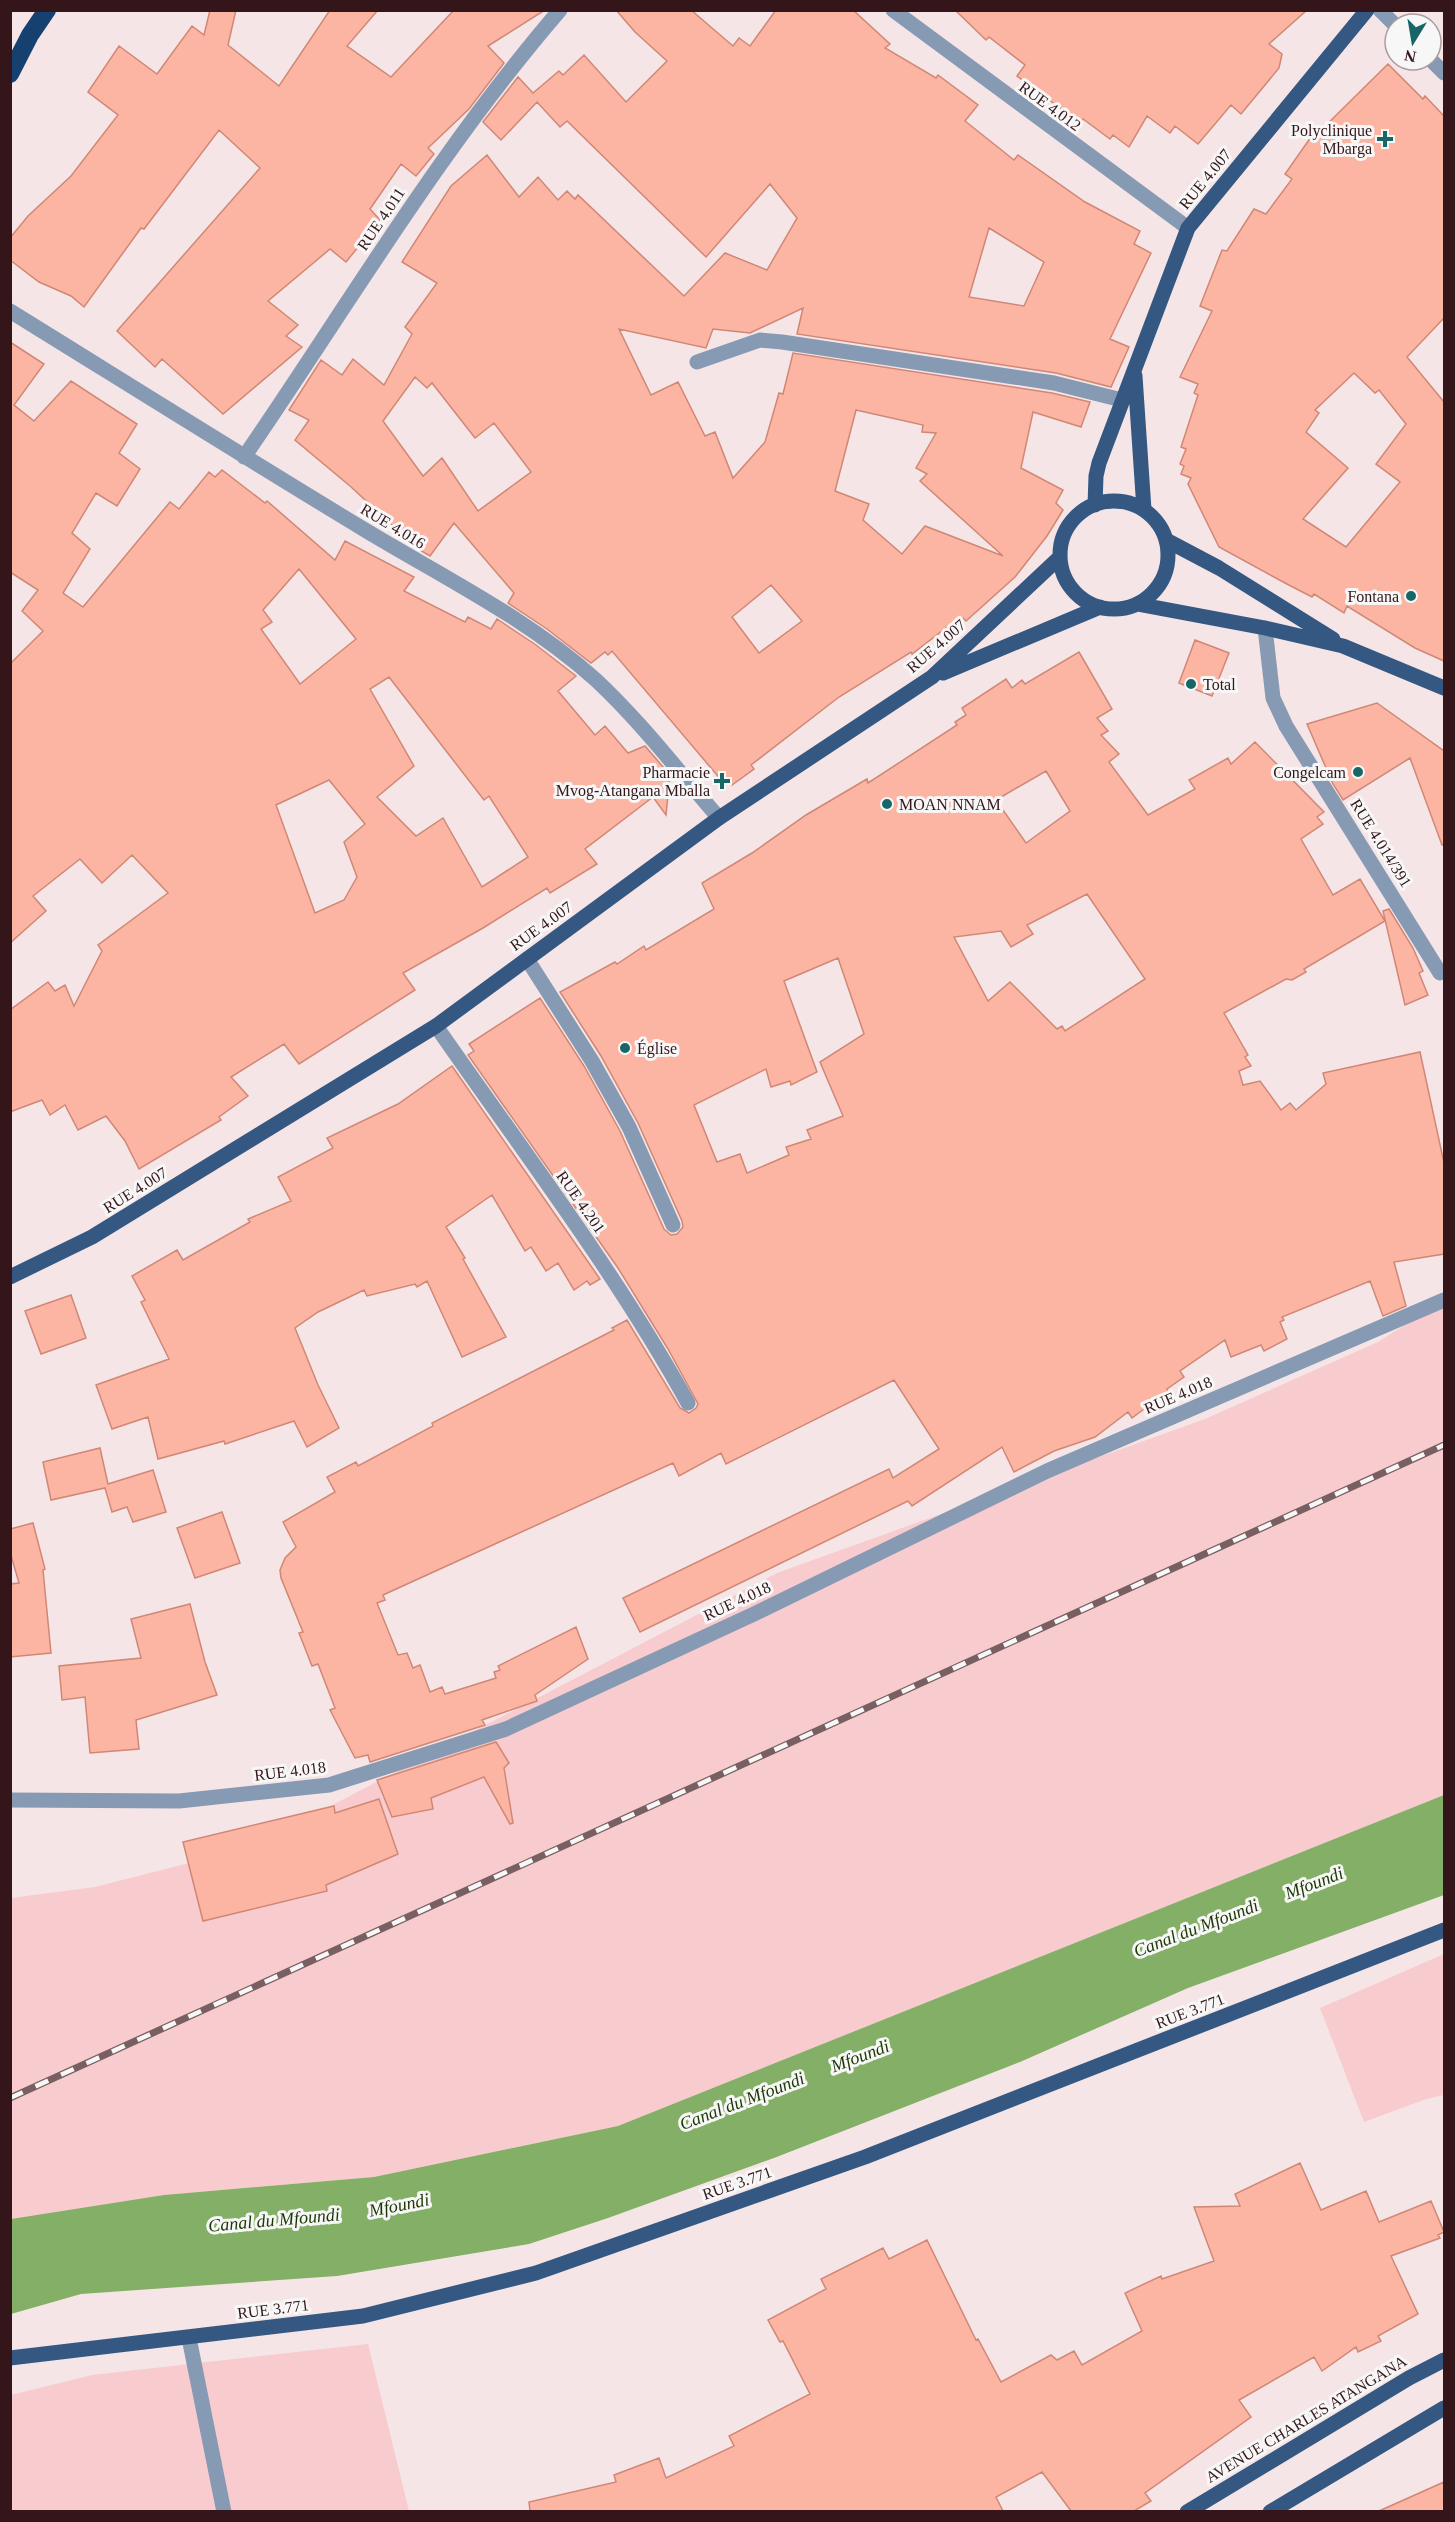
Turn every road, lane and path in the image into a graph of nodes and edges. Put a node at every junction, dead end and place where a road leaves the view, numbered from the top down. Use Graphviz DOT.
graph roads {
  1 [pos="47,10"];
  2 [pos="560,10"];
  3 [pos="893,10"];
  4 [pos="1367,10"];
  5 [pos="10,74"];
  6 [pos="1188,228"];
  7 [pos="10,311"];
  8 [pos="697,362"];
  9 [pos="1135,374"];
  10 [pos="1122,400"];
  11 [pos="244,457"];
  12 [pos="1095,504"];
  13 [pos="1144,510"];
  14 [pos="1166,540"];
  15 [pos="1060,557"];
  16 [pos="1137,604"];
  17 [pos="1100,607"];
  18 [pos="1265,628"];
  19 [pos="1343,646"];
  20 [pos="932,677"];
  21 [pos="1444,688"];
  22 [pos="719,818"];
  23 [pos="527,959"];
  24 [pos="1440,973"];
  25 [pos="436,1026"];
  26 [pos="673,1225"];
  27 [pos="10,1277"];
  28 [pos="1444,1300"];
  29 [pos="688,1403"];
  30 [pos="10,1800"];
  31 [pos="1444,1930"];
  32 [pos="189,2338"];
  33 [pos="10,2358"];
  34 [pos="1444,2360"];
  35 [pos="1444,2408"];
  36 [pos="224,2511"];
  37 [pos="1187,2511"];
  38 [pos="1270,2511"];
  1 -- 5 [label="highway"];
  2 -- 11 [label="street, RUE 4.011"];
  3 -- 6 [label="street, RUE 4.012"];
  4 -- 6 [label="main road, RUE 4.007"];
  6 -- 9 [label="main road, RUE 4.007"];
  7 -- 11 [label="street, RUE 4.016"];
  8 -- 10 [label="street"];
  9 -- 10 [label="main road, RUE 4.007"];
  9 -- 13 [label="main road"];
  10 -- 12 [label="main road, RUE 4.007"];
  11 -- 22 [label="street, RUE 4.016"];
  12 -- 13 [label="main road"];
  12 -- 15 [label="main road"];
  13 -- 14 [label="main road"];
  14 -- 16 [label="main road"];
  14 -- 19 [label="main road"];
  15 -- 17 [label="main road"];
  15 -- 20 [label="main road, RUE 4.007"];
  16 -- 17 [label="main road"];
  16 -- 18 [label="main road"];
  17 -- 20 [label="main road"];
  18 -- 19 [label="main road"];
  18 -- 24 [label="street, RUE 4.014/391"];
  19 -- 21 [label="main road"];
  20 -- 22 [label="main road, RUE 4.007"];
  22 -- 23 [label="main road, RUE 4.007"];
  23 -- 25 [label="main road, RUE 4.007"];
  23 -- 26 [label="street"];
  25 -- 27 [label="main road, RUE 4.007"];
  25 -- 29 [label="street, RUE 4.201"];
  28 -- 30 [label="street, RUE 4.018"];
  31 -- 32 [label="main road, RUE 3.771"];
  32 -- 33 [label="main road, RUE 3.771"];
  32 -- 36 [label="street"];
  34 -- 37 [label="main road, AVENUE CHARLES ATANGANA"];
  35 -- 38 [label="main road"];
}
